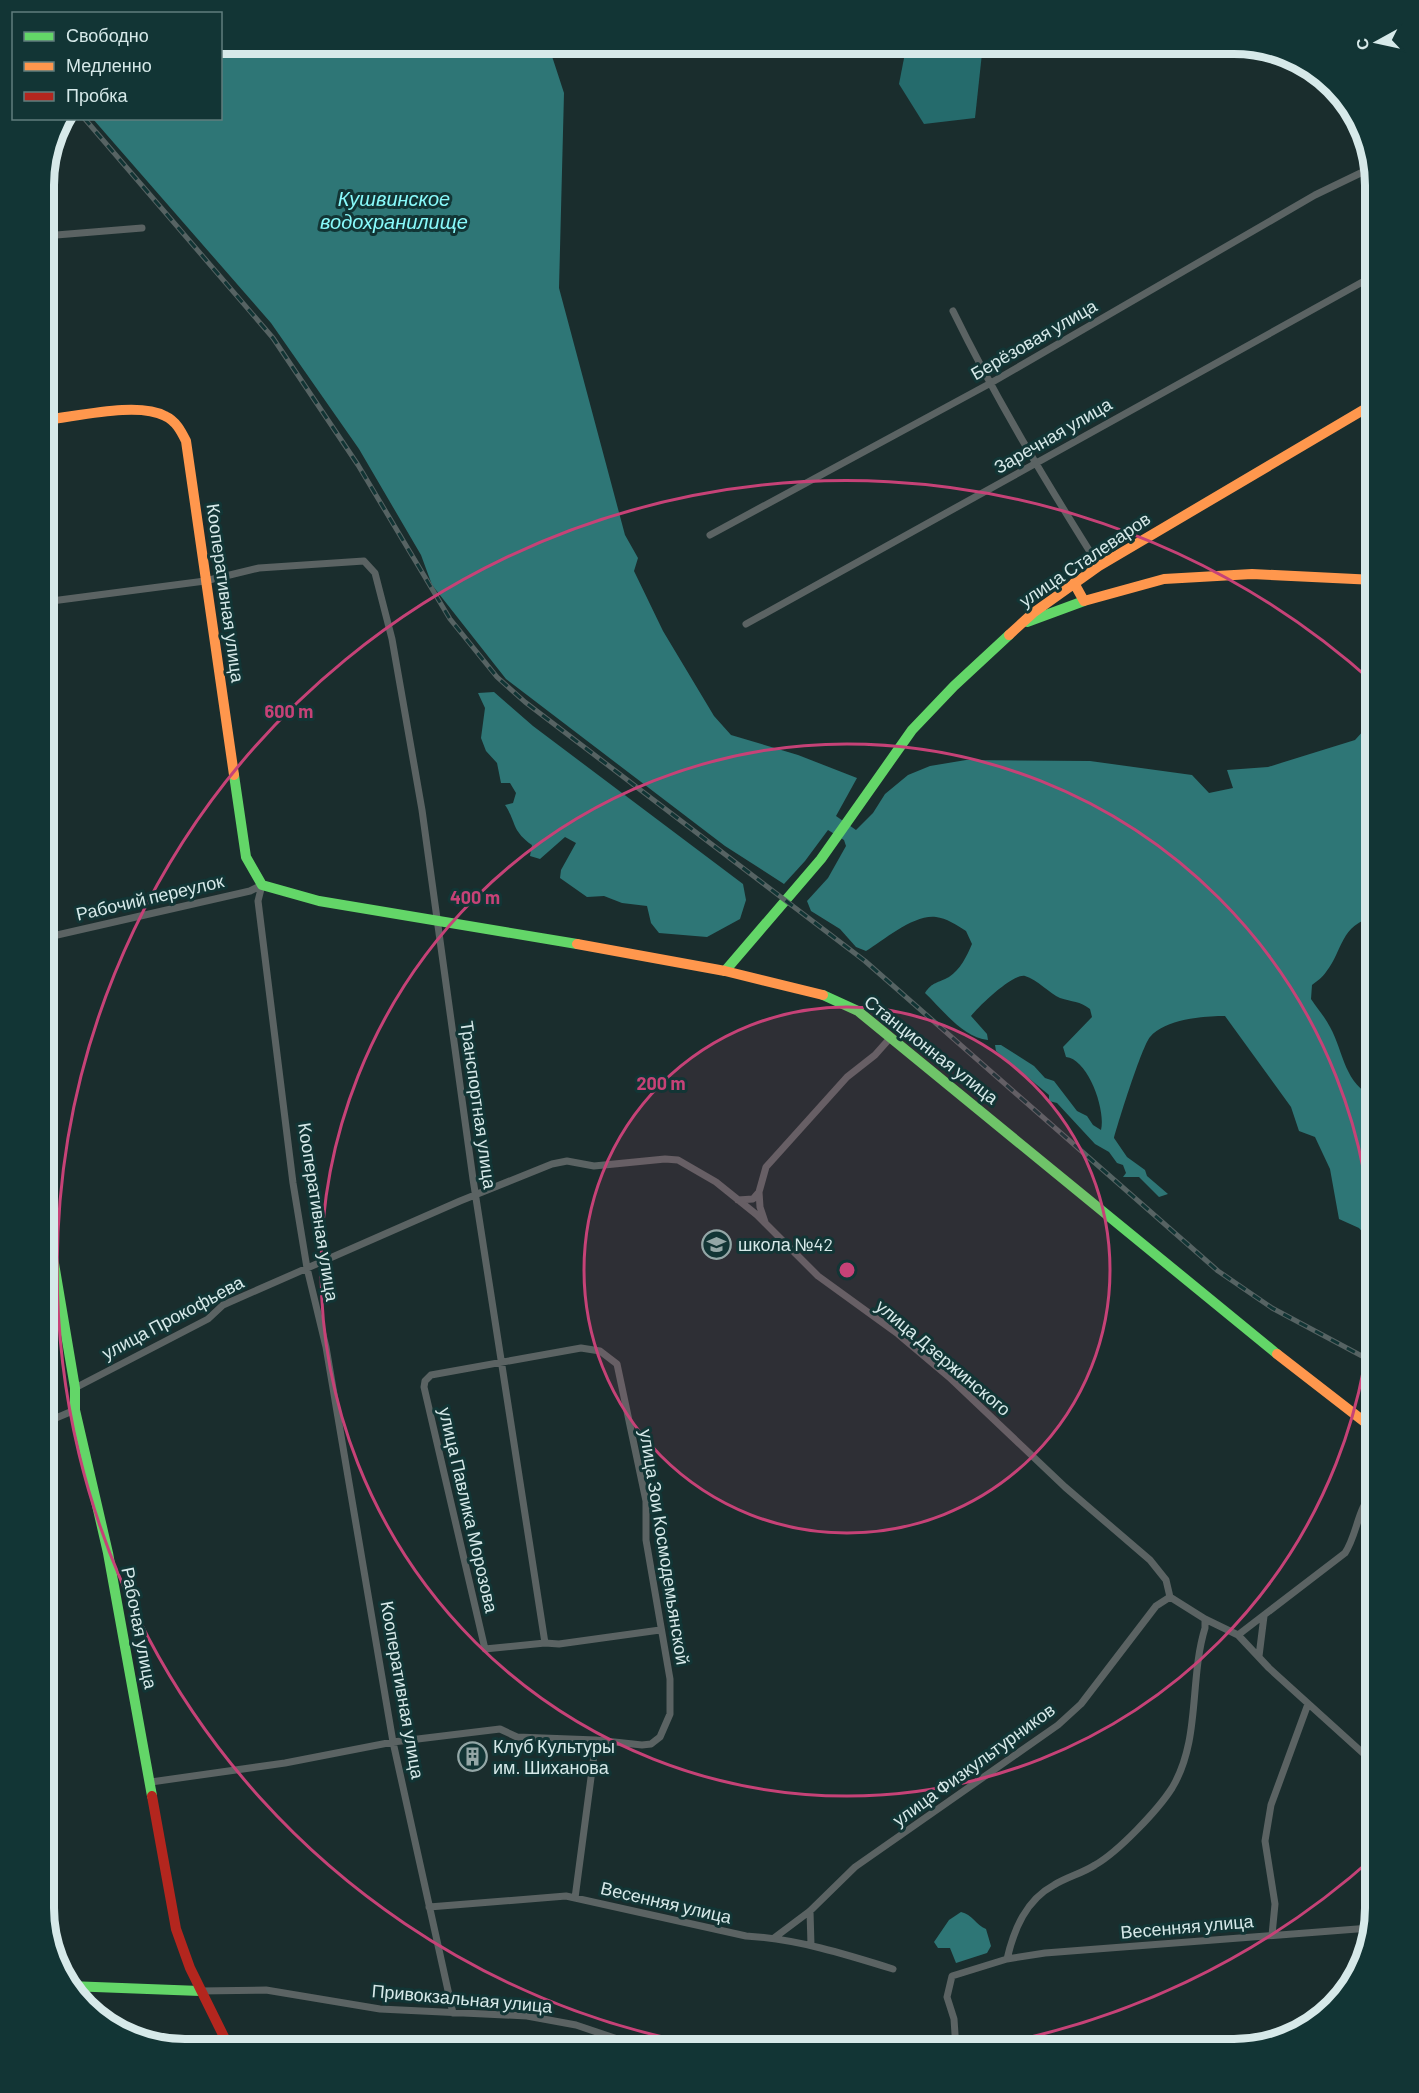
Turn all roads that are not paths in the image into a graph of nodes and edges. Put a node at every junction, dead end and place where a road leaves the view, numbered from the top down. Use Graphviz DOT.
graph roads {
  1 [pos="1364,171"];
  2 [pos="142,228"];
  3 [pos="54,235"];
  4 [pos="1365,281"];
  5 [pos="953,311"];
  6 [pos="989,384"];
  7 [pos="1365,409"];
  8 [pos="54,419"];
  9 [pos="1034,464"];
  10 [pos="710,535"];
  11 [pos="1099,566"];
  12 [pos="1365,579"];
  13 [pos="206,581"];
  14 [pos="1074,583"];
  15 [pos="54,601"];
  16 [pos="1084,601"];
  17 [pos="746,624"];
  18 [pos="1021,624"];
  19 [pos="262,885"];
  20 [pos="437,921"];
  21 [pos="54,936"];
  22 [pos="725,971"];
  23 [pos="891,1037"];
  24 [pos="552,1164"];
  25 [pos="759,1192"];
  26 [pos="476,1194"];
  27 [pos="738,1200"];
  28 [pos="766,1224"];
  29 [pos="54,1263"];
  30 [pos="307,1268"];
  31 [pos="501,1363"];
  32 [pos="427,1378"];
  33 [pos="75,1388"];
  34 [pos="75,1410"];
  35 [pos="54,1419"];
  36 [pos="1365,1422"];
  37 [pos="1365,1502"];
  38 [pos="1170,1597"];
  39 [pos="1264,1616"];
  40 [pos="1205,1619"];
  41 [pos="1217,1624"];
  42 [pos="1205,1628"];
  43 [pos="660,1629"];
  44 [pos="1238,1635"];
  45 [pos="545,1643"];
  46 [pos="1258,1656"];
  47 [pos="1308,1704"];
  48 [pos="596,1740"];
  49 [pos="393,1742"];
  50 [pos="1365,1754"];
  51 [pos="151,1782"];
  52 [pos="575,1898"];
  53 [pos="429,1907"];
  54 [pos="810,1911"];
  55 [pos="1363,1928"];
  56 [pos="1272,1935"];
  57 [pos="774,1938"];
  58 [pos="811,1945"];
  59 [pos="1007,1959"];
  60 [pos="893,1969"];
  61 [pos="80,1986"];
  62 [pos="200,1991"];
  63 [pos="453,2013"];
  64 [pos="225,2039"];
  65 [pos="617,2039"];
  66 [pos="955,2039"];
  1 -- 6 [label="street, Берёзовая улица"];
  2 -- 3 [label="street"];
  4 -- 9 [label="street, Заречная улица"];
  5 -- 6 [label="street"];
  6 -- 9 [label="street"];
  6 -- 10 [label="street, Берёзовая улица"];
  7 -- 11 [label="street, улица Сталеваров"];
  8 -- 13 [label="street, Кооперативная улица"];
  9 -- 11 [label="street"];
  9 -- 17 [label="street, Заречная улица"];
  11 -- 14 [label="street, улица Сталеваров"];
  12 -- 16 [label="street"];
  13 -- 15 [label="street"];
  13 -- 19 [label="street, Кооперативная улица"];
  13 -- 20 [label="street, Транспортная улица"];
  14 -- 16 [label="street"];
  14 -- 18 [label="street, улица Сталеваров"];
  16 -- 18 [label="street"];
  18 -- 22 [label="street, улица Сталеваров"];
  19 -- 20 [label="street, Станционная улица"];
  19 -- 21 [label="street, Рабочий переулок"];
  19 -- 30 [label="street, Кооперативная улица"];
  20 -- 22 [label="street, Станционная улица"];
  20 -- 26 [label="street, Транспортная улица"];
  22 -- 23 [label="street, Станционная улица"];
  23 -- 25 [label="street"];
  23 -- 36 [label="street, Станционная улица"];
  24 -- 26 [label="street, улица Прокофьева"];
  24 -- 27 [label="street, улица Дзержинского"];
  25 -- 27 [label="street"];
  25 -- 28 [label="street"];
  26 -- 30 [label="street, улица Прокофьева"];
  26 -- 31 [label="street, Транспортная улица"];
  27 -- 28 [label="street, улица Дзержинского"];
  28 -- 38 [label="street, улица Дзержинского"];
  29 -- 33 [label="street, Рабочая улица"];
  30 -- 33 [label="street, улица Прокофьева"];
  30 -- 49 [label="street, Кооперативная улица"];
  31 -- 32 [label="street, улица Зои Космодемьянской"];
  31 -- 43 [label="street, улица Зои Космодемьянской"];
  31 -- 45 [label="street, Транспортная улица"];
  32 -- 45 [label="street, улица Павлика Морозова"];
  33 -- 34 [label="street, Рабочая улица"];
  34 -- 35 [label="street"];
  34 -- 51 [label="street, Рабочая улица"];
  37 -- 39 [label="street"];
  38 -- 40 [label="street"];
  38 -- 54 [label="street, улица Физкультурников"];
  39 -- 44 [label="street"];
  39 -- 46 [label="street"];
  40 -- 41 [label="street"];
  40 -- 42 [label="street"];
  41 -- 42 [label="street"];
  41 -- 44 [label="street"];
  42 -- 59 [label="street"];
  43 -- 45 [label="street"];
  43 -- 48 [label="street, улица Зои Космодемьянской"];
  44 -- 46 [label="street"];
  46 -- 47 [label="street"];
  47 -- 50 [label="street"];
  47 -- 56 [label="street"];
  48 -- 49 [label="street"];
  48 -- 52 [label="street"];
  49 -- 51 [label="street"];
  49 -- 53 [label="street, Кооперативная улица"];
  51 -- 62 [label="street, Рабочая улица"];
  52 -- 53 [label="street, Весенняя улица"];
  52 -- 57 [label="street, Весенняя улица"];
  53 -- 63 [label="street, Кооперативная улица"];
  54 -- 57 [label="street, улица Физкультурников"];
  54 -- 58 [label="street"];
  55 -- 56 [label="street, Весенняя улица"];
  56 -- 59 [label="street, Весенняя улица"];
  57 -- 58 [label="street, Весенняя улица"];
  58 -- 60 [label="street, Весенняя улица"];
  59 -- 66 [label="street"];
  61 -- 62 [label="street"];
  62 -- 63 [label="street, Привокзальная улица"];
  62 -- 64 [label="street, Рабочая улица"];
  63 -- 65 [label="street, Привокзальная улица"];
}
